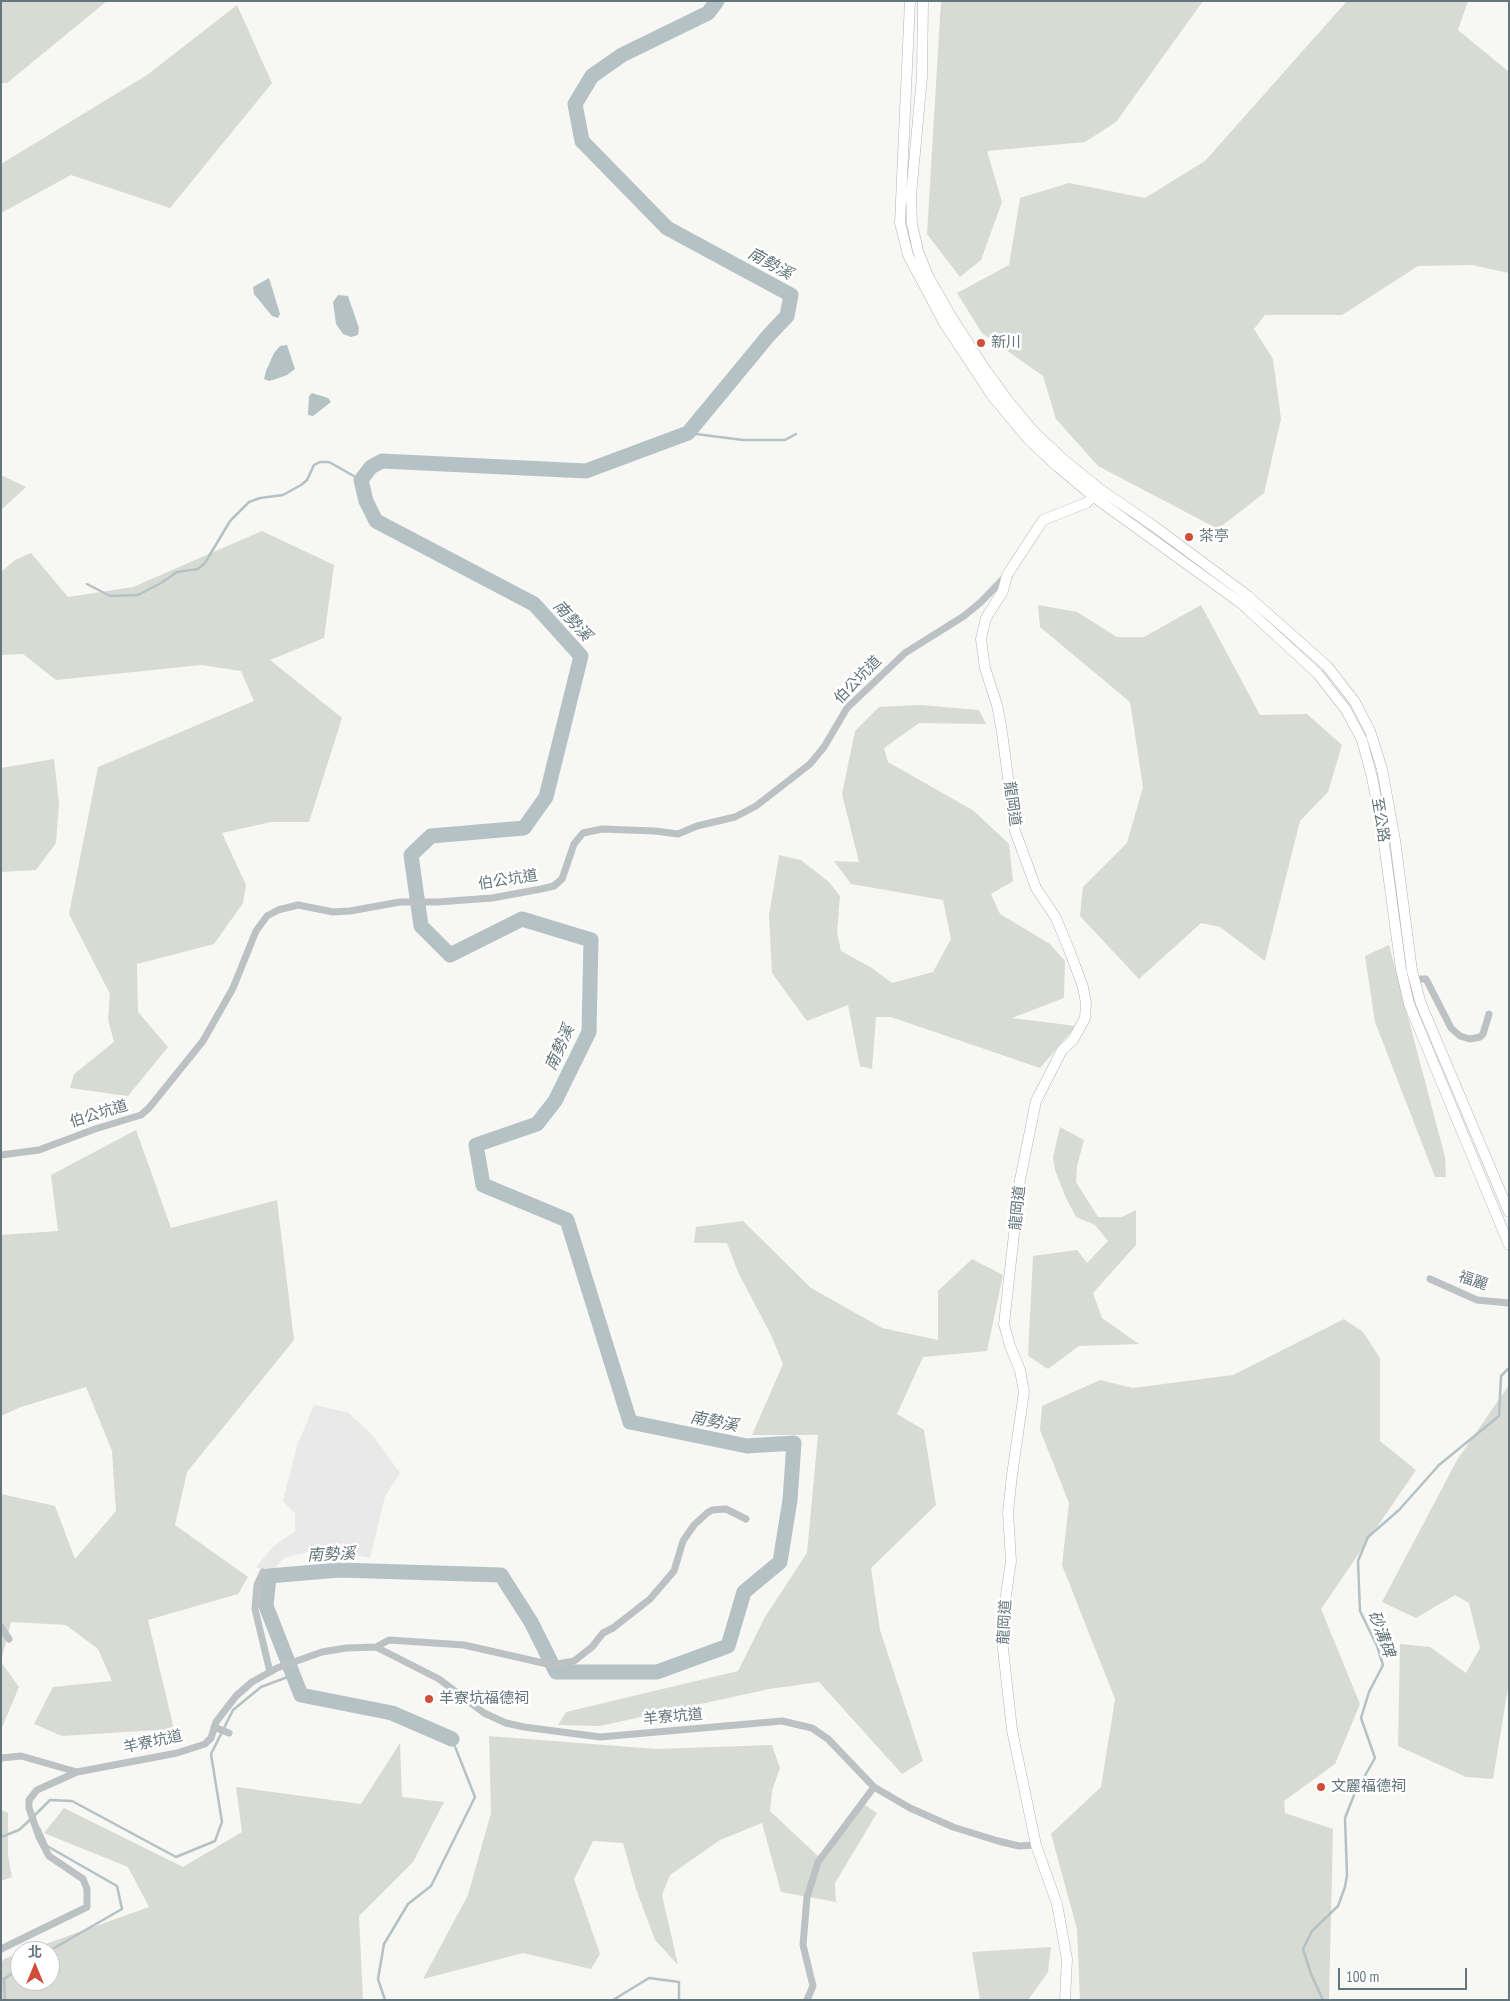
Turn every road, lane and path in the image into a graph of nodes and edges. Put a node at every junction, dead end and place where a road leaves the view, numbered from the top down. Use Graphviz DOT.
graph roads {
  1 [pos="910,1"];
  2 [pos="923,1"];
  3 [pos="1098,493"];
  4 [pos="1007,575"];
  5 [pos="1245,600"];
  6 [pos="1327,666"];
  7 [pos="1318,674"];
  8 [pos="1399,874"];
  9 [pos="1388,876"];
  10 [pos="1415,979"];
  11 [pos="1489,1014"];
  12 [pos="1457,1089"];
  13 [pos="1446,1094"];
  14 [pos="1,1155"];
  15 [pos="1509,1212"];
  16 [pos="1509,1245"];
  17 [pos="1430,1279"];
  18 [pos="1509,1303"];
  19 [pos="746,1519"];
  20 [pos="263,1572"];
  21 [pos="1,1627"];
  22 [pos="9,1639"];
  23 [pos="376,1647"];
  24 [pos="274,1670"];
  25 [pos="214,1727"];
  26 [pos="229,1733"];
  27 [pos="1,1758"];
  28 [pos="77,1772"];
  29 [pos="874,1787"];
  30 [pos="1036,1845"];
  31 [pos="1,1948"];
  32 [pos="807,2000"];
  33 [pos="1065,2000"];
  1 -- 3 [label="street"];
  2 -- 3 [label="street"];
  3 -- 4 [label="street, 龍岡道"];
  3 -- 5 [label="street, 至公路"];
  4 -- 14 [label="street, 伯公坑道"];
  4 -- 30 [label="street, 龍岡道"];
  5 -- 6 [label="street, 至公路"];
  5 -- 7 [label="street, 至公路"];
  6 -- 7 [label="street"];
  6 -- 8 [label="street, 至公路"];
  7 -- 9 [label="street, 至公路"];
  8 -- 9 [label="street"];
  8 -- 10 [label="street, 至公路"];
  9 -- 13 [label="street, 至公路"];
  10 -- 11 [label="street"];
  10 -- 12 [label="street, 至公路"];
  12 -- 13 [label="street"];
  12 -- 15 [label="street, 至公路"];
  13 -- 16 [label="street, 至公路"];
  17 -- 18 [label="street, 福麗"];
  19 -- 23 [label="street"];
  20 -- 24 [label="street"];
  21 -- 22 [label="street"];
  23 -- 24 [label="street, 羊寮坑道"];
  23 -- 29 [label="street, 羊寮坑道"];
  24 -- 25 [label="street, 羊寮坑道"];
  25 -- 26 [label="street"];
  25 -- 28 [label="street, 羊寮坑道"];
  27 -- 28 [label="street, 羊寮坑道"];
  28 -- 31 [label="street"];
  29 -- 30 [label="street, 羊寮坑道"];
  29 -- 32 [label="street"];
  30 -- 33 [label="street, 龍岡道"];
}
